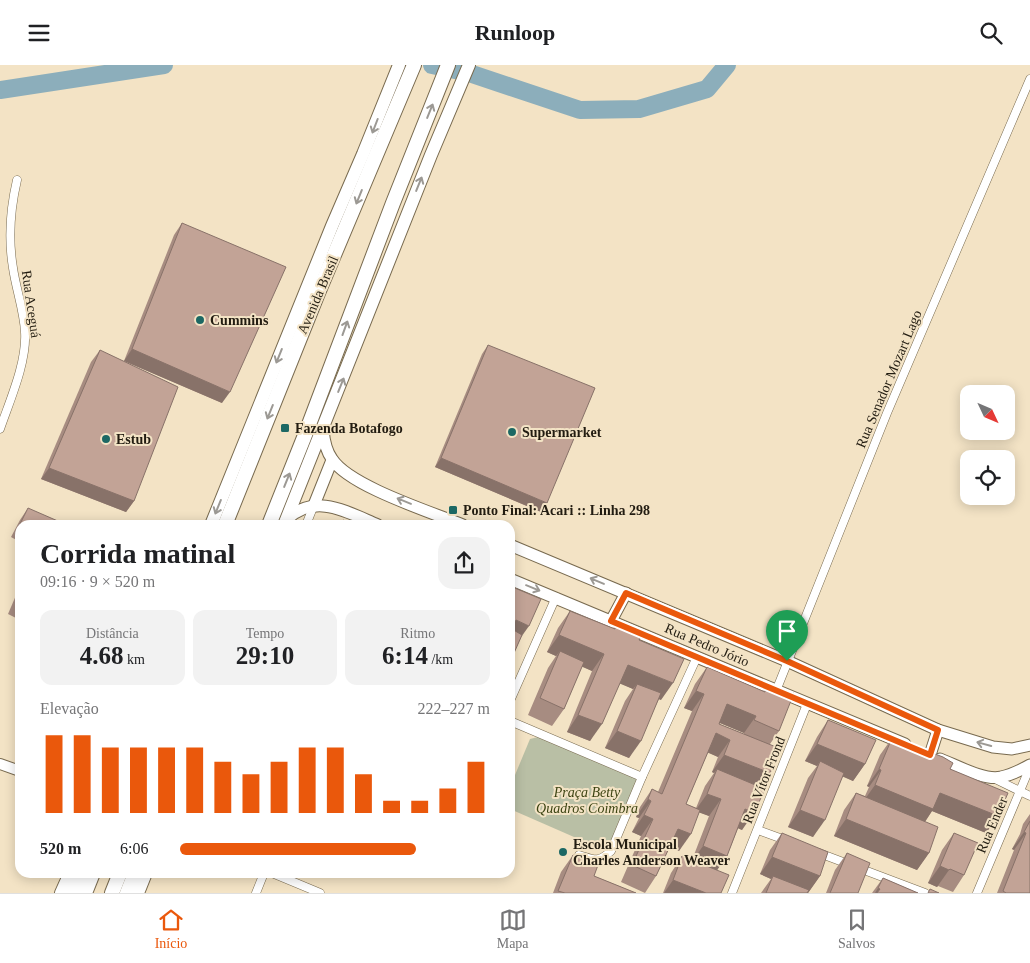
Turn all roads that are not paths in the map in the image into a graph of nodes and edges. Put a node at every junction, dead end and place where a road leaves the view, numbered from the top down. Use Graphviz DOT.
graph roads {
  1 [pos="399,65"];
  2 [pos="414,65"];
  3 [pos="448,65"];
  4 [pos="469,65"];
  5 [pos="1030,79"];
  6 [pos="398,84"];
  7 [pos="17,180"];
  8 [pos="0,429"];
  9 [pos="323,430"];
  10 [pos="332,460"];
  11 [pos="314,505"];
  12 [pos="213,520"];
  13 [pos="226,520"];
  14 [pos="271,520"];
  15 [pos="286,520"];
  16 [pos="287,520"];
  17 [pos="308,520"];
  18 [pos="366,520"];
  19 [pos="451,520"];
  20 [pos="515,547"];
  21 [pos="515,581"];
  22 [pos="626,593"];
  23 [pos="556,597"];
  24 [pos="611,621"];
  25 [pos="697,657"];
  26 [pos="787,661"];
  27 [pos="515,690"];
  28 [pos="776,691"];
  29 [pos="807,704"];
  30 [pos="515,723"];
  31 [pos="938,730"];
  32 [pos="1030,745"];
  33 [pos="920,751"];
  34 [pos="0,764"];
  35 [pos="1030,766"];
  36 [pos="15,769"];
  37 [pos="642,777"];
  38 [pos="992,778"];
  39 [pos="1019,791"];
  40 [pos="1030,796"];
  41 [pos="758,829"];
  42 [pos="795,844"];
  43 [pos="813,851"];
  44 [pos="579,855"];
  45 [pos="68,878"];
  46 [pos="79,878"];
  47 [pos="91,878"];
  48 [pos="118,878"];
  49 [pos="132,878"];
  50 [pos="144,878"];
  51 [pos="262,878"];
  52 [pos="284,878"];
  53 [pos="61,893"];
  54 [pos="73,893"];
  55 [pos="85,893"];
  56 [pos="112,893"];
  57 [pos="126,893"];
  58 [pos="138,893"];
  59 [pos="256,893"];
  60 [pos="320,893"];
  61 [pos="732,893"];
  62 [pos="925,893"];
  63 [pos="977,893"];
  1 -- 6 [label="main road, Avenida Brasil"];
  2 -- 6 [label="highway, Avenida Brasil"];
  14 -- 3 [label="highway, one-way"];
  9 -- 4 [label="main road, one-way"];
  5 -- 26 [label="street, Rua Senador Mozart Lago"];
  6 -- 12 [label="main road, Avenida Brasil, one-way"];
  6 -- 13 [label="highway, Avenida Brasil, one-way"];
  7 -- 8 [label="street, Rua Aceguá"];
  9 -- 10 [label="main road"];
  9 -- 15 [label="main road"];
  10 -- 11 [label="main road"];
  19 -- 10 [label="main road, one-way"];
  11 -- 16 [label="main road"];
  11 -- 17 [label="street"];
  11 -- 18 [label="main road"];
  22 -- 20 [label="main road, Rua Pedro Jório, one-way"];
  21 -- 23 [label="main road, Rua Pedro Jório, one-way"];
  22 -- 24 [label="main road"];
  22 -- 26 [label="main road, Rua Pedro Jório"];
  23 -- 24 [label="main road, Rua Pedro Jório"];
  23 -- 27 [label="street"];
  24 -- 25 [label="main road, Rua Pedro Jório"];
  25 -- 28 [label="main road, Rua Pedro Jório"];
  25 -- 37 [label="street"];
  26 -- 28 [label="street, Rua Senador Mozart Lago"];
  26 -- 31 [label="main road, Rua Pedro Jório"];
  28 -- 29 [label="main road, Rua Pedro Jório"];
  29 -- 33 [label="main road, Rua Pedro Jório"];
  29 -- 41 [label="street, Rua Vítor Frond"];
  30 -- 37 [label="street"];
  32 -- 31 [label="main road, Rua Pedro Jório, one-way"];
  31 -- 33 [label="main road"];
  33 -- 38 [label="main road, Rua Pedro Jório"];
  34 -- 36 [label="street"];
  35 -- 38 [label="main road"];
  35 -- 39 [label="street, Rua Ender"];
  37 -- 44 [label="street"];
  38 -- 39 [label="street, Rua Pedro Jório"];
  39 -- 40 [label="street, Rua Pedro Jório"];
  39 -- 63 [label="street, Rua Ender"];
  41 -- 42 [label="street"];
  41 -- 61 [label="street, Rua Vítor Frond"];
  43 -- 62 [label="street"];
  45 -- 53 [label="main road"];
  46 -- 54 [label="main road"];
  47 -- 55 [label="highway"];
  48 -- 56 [label="highway"];
  49 -- 57 [label="main road"];
  50 -- 58 [label="main road"];
  51 -- 59 [label="street"];
  52 -- 60 [label="street"];
}
